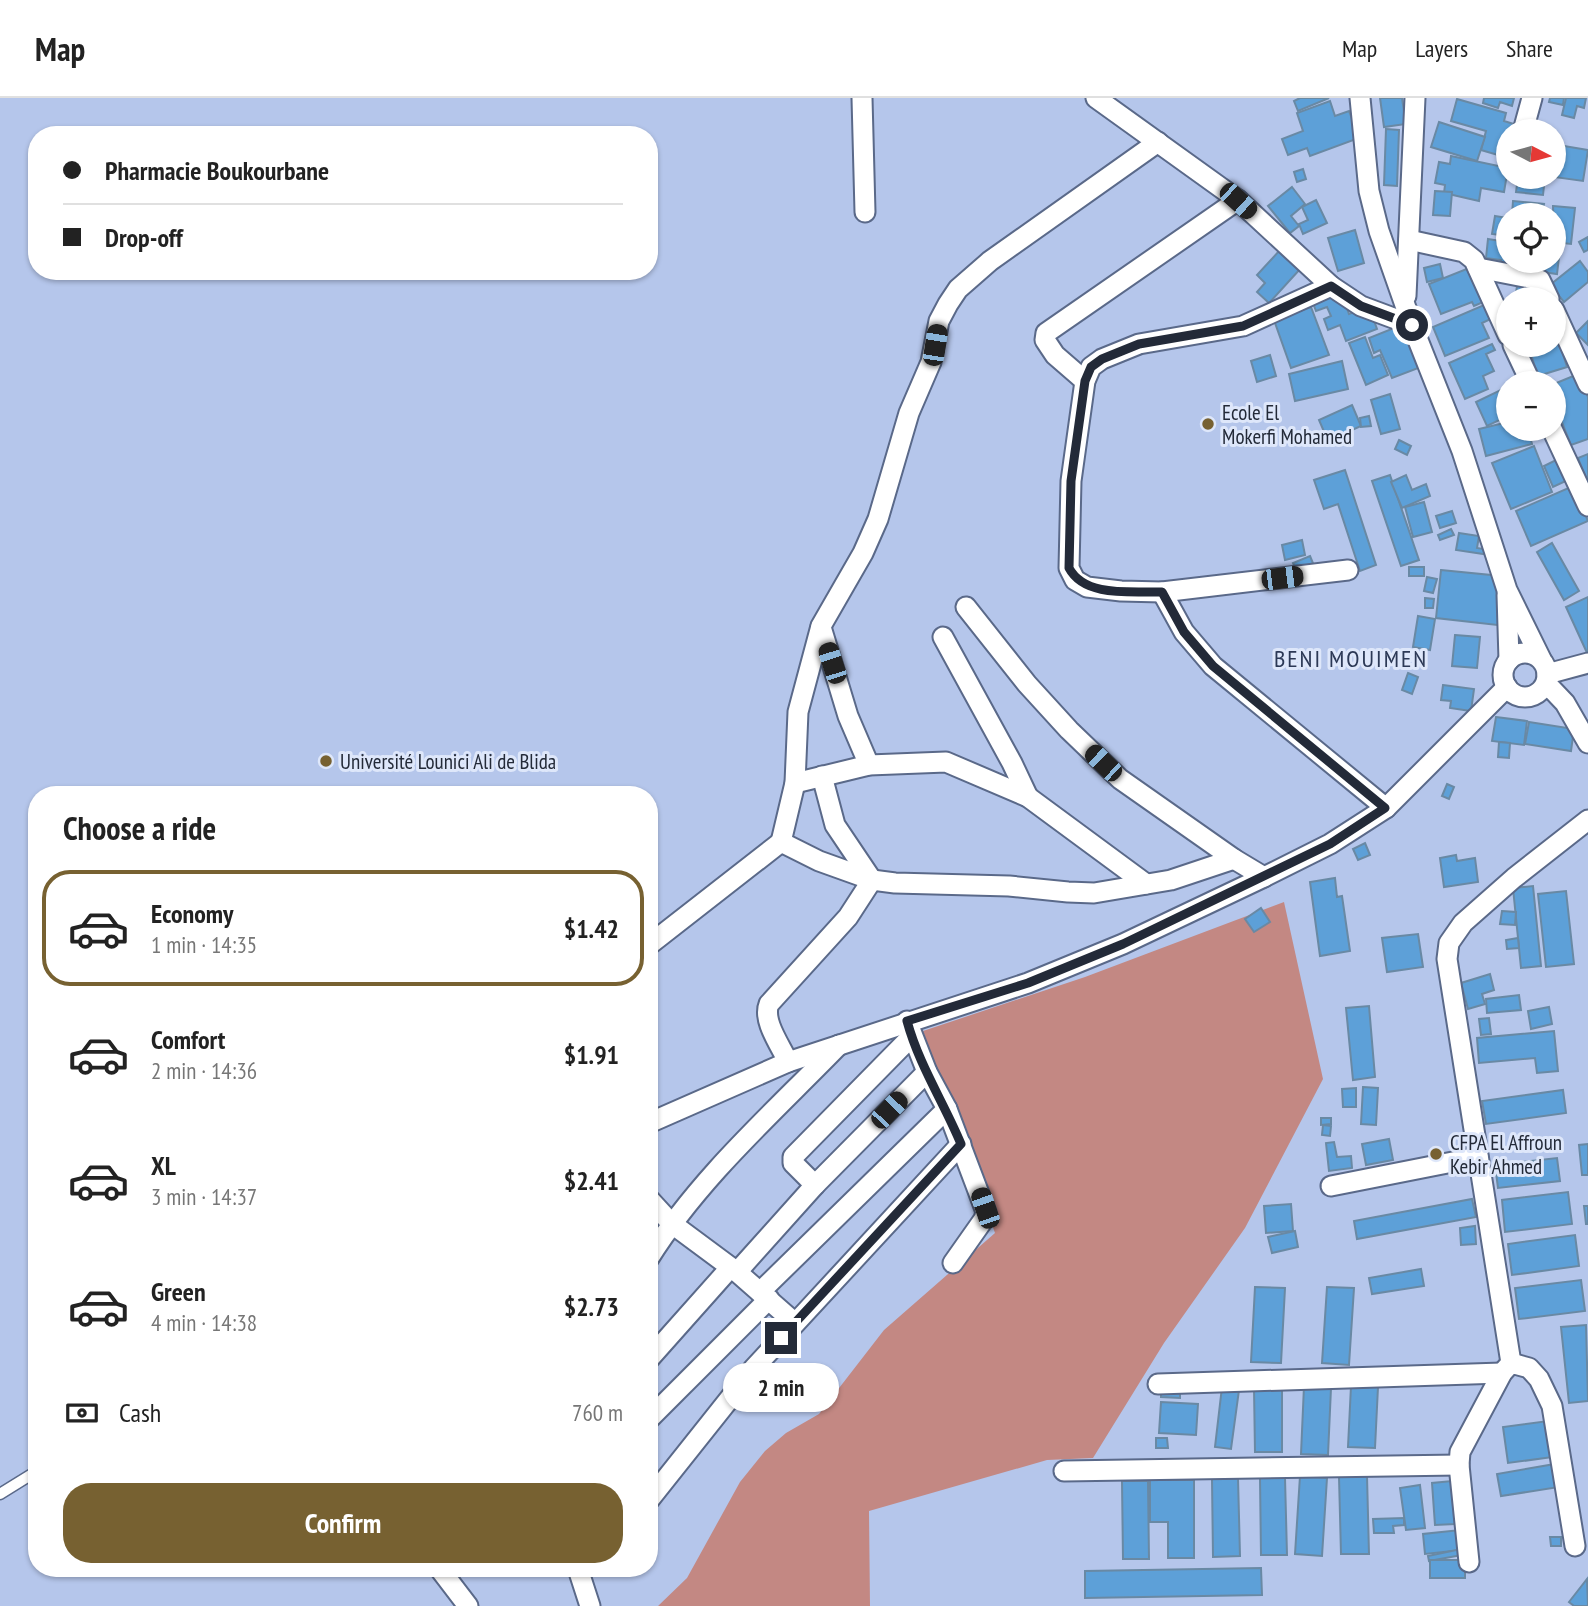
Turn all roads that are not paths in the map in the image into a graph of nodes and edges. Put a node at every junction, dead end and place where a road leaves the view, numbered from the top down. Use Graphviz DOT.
graph roads {
  1 [pos="862,98"];
  2 [pos="1096,98"];
  3 [pos="1360,98"];
  4 [pos="1415,98"];
  5 [pos="1532,98"];
  6 [pos="1526,119"];
  7 [pos="1158,142"];
  8 [pos="1238,201"];
  9 [pos="865,212"];
  10 [pos="1409,240"];
  11 [pos="1478,268"];
  12 [pos="1331,286"];
  13 [pos="1543,287"];
  14 [pos="1405,305"];
  15 [pos="1496,308"];
  16 [pos="1412,325"];
  17 [pos="1566,336"];
  18 [pos="1085,381"];
  19 [pos="1588,384"];
  20 [pos="1558,441"];
  21 [pos="1588,506"];
  22 [pos="1348,570"];
  23 [pos="1507,590"];
  24 [pos="1162,592"];
  25 [pos="966,607"];
  26 [pos="821,626"];
  27 [pos="943,637"];
  28 [pos="1509,660"];
  29 [pos="1588,663"];
  30 [pos="1542,678"];
  31 [pos="1507,687"];
  32 [pos="1588,743"];
  33 [pos="869,765"];
  34 [pos="822,776"];
  35 [pos="794,783"];
  36 [pos="1028,797"];
  37 [pos="1385,808"];
  38 [pos="1588,820"];
  39 [pos="781,842"];
  40 [pos="1234,859"];
  41 [pos="1264,877"];
  42 [pos="872,880"];
  43 [pos="1146,884"];
  44 [pos="658,938"];
  45 [pos="909,1029"];
  46 [pos="842,1043"];
  47 [pos="788,1062"];
  48 [pos="927,1072"];
  49 [pos="947,1108"];
  50 [pos="658,1119"];
  51 [pos="961,1144"];
  52 [pos="1478,1157"];
  53 [pos="815,1185"];
  54 [pos="1331,1186"];
  55 [pos="658,1209"];
  56 [pos="671,1223"];
  57 [pos="658,1244"];
  58 [pos="953,1263"];
  59 [pos="733,1270"];
  60 [pos="765,1295"];
  61 [pos="795,1323"];
  62 [pos="658,1349"];
  63 [pos="1506,1368"];
  64 [pos="1158,1384"];
  65 [pos="658,1409"];
  66 [pos="1459,1465"];
  67 [pos="1064,1471"];
  68 [pos="28,1477"];
  69 [pos="658,1489"];
  70 [pos="0,1494"];
  71 [pos="1575,1546"];
  72 [pos="1469,1562"];
  73 [pos="446,1577"];
  74 [pos="581,1577"];
  75 [pos="468,1606"];
  76 [pos="590,1606"];
  1 -- 9 [label="street"];
  2 -- 7 [label="street"];
  3 -- 14 [label="street"];
  4 -- 10 [label="street"];
  5 -- 6 [label="street"];
  7 -- 8 [label="street"];
  7 -- 26 [label="street"];
  8 -- 12 [label="street"];
  8 -- 18 [label="street"];
  10 -- 11 [label="street"];
  10 -- 14 [label="street"];
  11 -- 13 [label="street"];
  11 -- 15 [label="street"];
  12 -- 16 [label="street"];
  12 -- 18 [label="street"];
  14 -- 16 [label="street"];
  16 -- 23 [label="street"];
  17 -- 19 [label="street"];
  18 -- 24 [label="street"];
  20 -- 21 [label="street"];
  22 -- 24 [label="street"];
  23 -- 28 [label="street"];
  23 -- 30 [label="street"];
  24 -- 37 [label="street"];
  25 -- 40 [label="street"];
  26 -- 33 [label="street"];
  26 -- 35 [label="street"];
  27 -- 36 [label="street"];
  28 -- 30 [label="street"];
  28 -- 31 [label="street"];
  29 -- 30 [label="street"];
  30 -- 31 [label="street"];
  30 -- 32 [label="street"];
  31 -- 37 [label="street"];
  33 -- 34 [label="street"];
  33 -- 36 [label="street"];
  34 -- 35 [label="street"];
  34 -- 42 [label="street"];
  35 -- 39 [label="street"];
  36 -- 43 [label="street"];
  37 -- 41 [label="street"];
  38 -- 52 [label="street"];
  39 -- 42 [label="street"];
  39 -- 44 [label="street"];
  40 -- 41 [label="street"];
  40 -- 43 [label="street"];
  41 -- 45 [label="street"];
  42 -- 43 [label="street"];
  42 -- 47 [label="street"];
  45 -- 46 [label="street"];
  45 -- 48 [label="street"];
  45 -- 53 [label="street"];
  46 -- 47 [label="street"];
  46 -- 56 [label="street"];
  47 -- 50 [label="street"];
  48 -- 49 [label="street"];
  48 -- 53 [label="street"];
  49 -- 51 [label="street"];
  49 -- 60 [label="street"];
  51 -- 58 [label="street"];
  51 -- 61 [label="street"];
  52 -- 54 [label="street"];
  52 -- 63 [label="street"];
  53 -- 59 [label="street"];
  55 -- 56 [label="street"];
  56 -- 57 [label="street"];
  56 -- 59 [label="street"];
  59 -- 60 [label="street"];
  59 -- 62 [label="street"];
  60 -- 61 [label="street"];
  60 -- 65 [label="street"];
  61 -- 69 [label="street"];
  63 -- 64 [label="street"];
  63 -- 66 [label="street"];
  63 -- 71 [label="street"];
  66 -- 67 [label="street"];
  66 -- 72 [label="street"];
  68 -- 70 [label="lane"];
  73 -- 75 [label="street"];
  74 -- 76 [label="street"];
}
